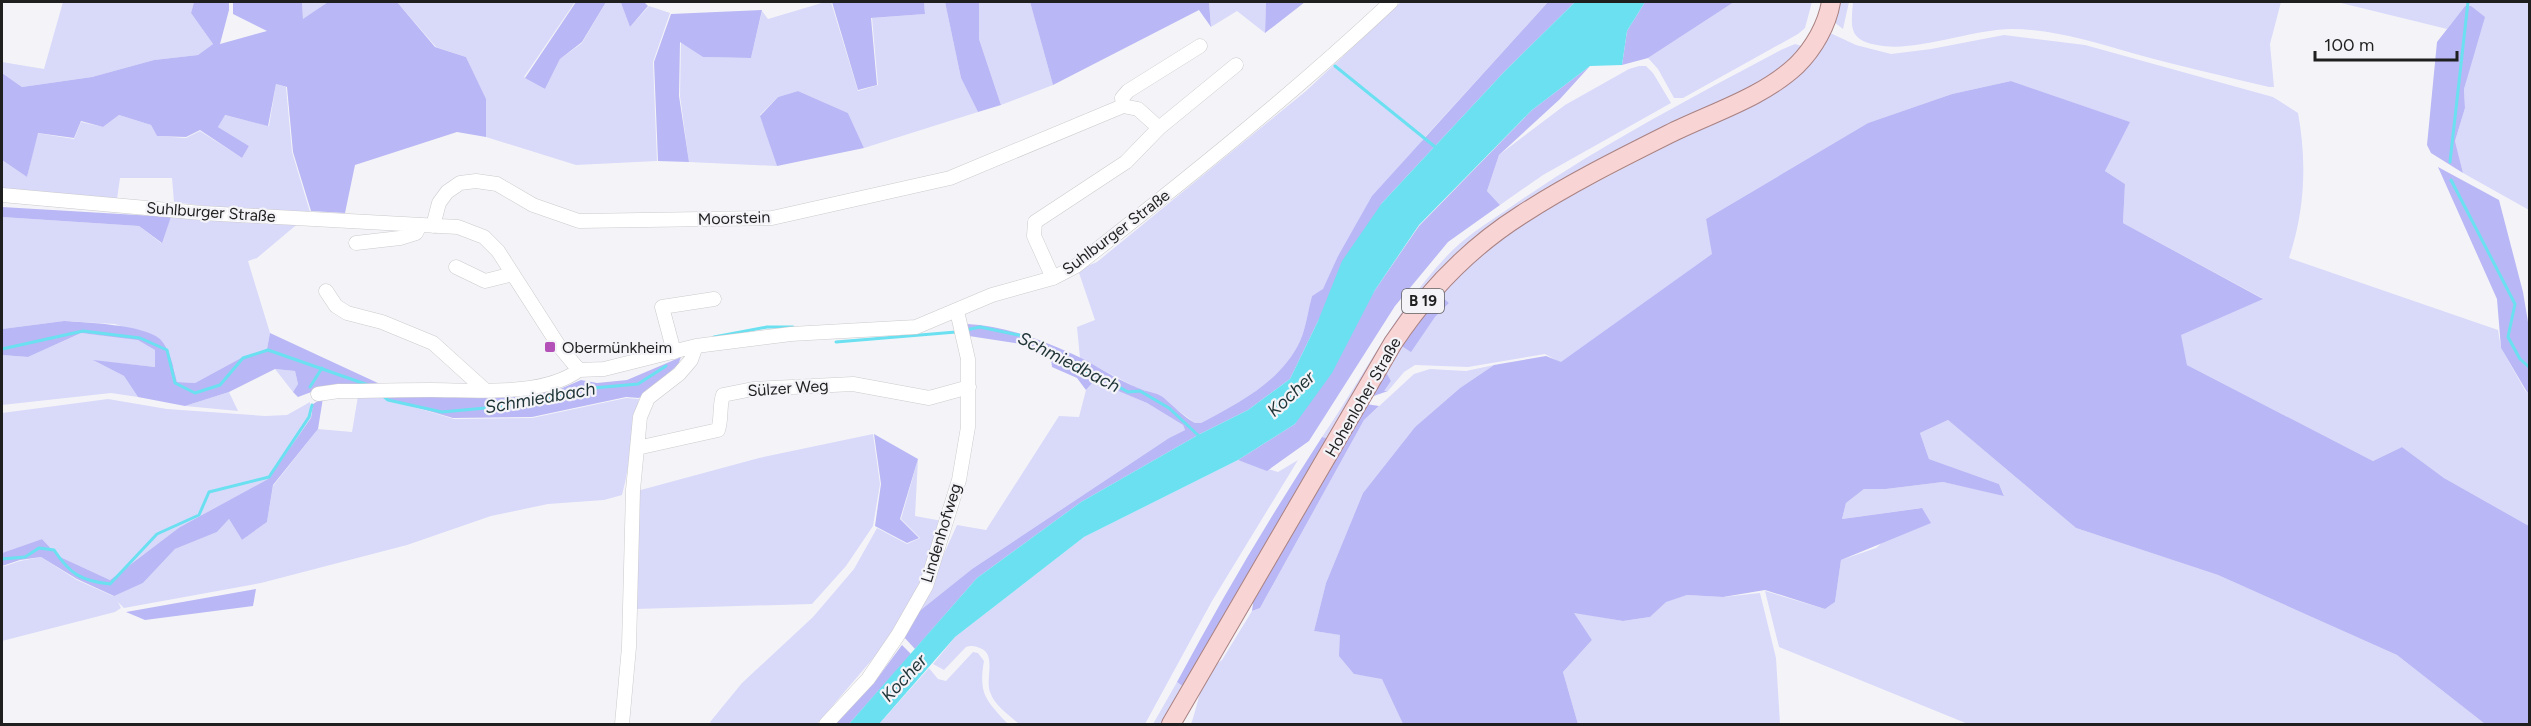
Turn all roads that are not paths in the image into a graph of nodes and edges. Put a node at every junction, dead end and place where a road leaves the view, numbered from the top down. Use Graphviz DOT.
graph roads {
  1 [pos="1391,2"];
  2 [pos="1831,2"];
  3 [pos="1200,46"];
  4 [pos="1236,66"];
  5 [pos="1123,106"];
  6 [pos="1159,128"];
  7 [pos="2,195"];
  8 [pos="426,225"];
  9 [pos="356,243"];
  10 [pos="456,267"];
  11 [pos="513,274"];
  12 [pos="1053,278"];
  13 [pos="327,291"];
  14 [pos="714,298"];
  15 [pos="960,324"];
  16 [pos="696,346"];
  17 [pos="674,352"];
  18 [pos="579,370"];
  19 [pos="969,387"];
  20 [pos="485,390"];
  21 [pos="318,394"];
  22 [pos="637,448"];
  23 [pos="622,724"];
  24 [pos="826,724"];
  25 [pos="1171,724"];
  1 -- 12 [label="street, Suhlburger Straße"];
  2 -- 25 [label="main road, Hohenloher Straße / B 19"];
  3 -- 5 [label="street"];
  4 -- 6 [label="street"];
  5 -- 6 [label="street"];
  5 -- 8 [label="street, Moorstein"];
  6 -- 12 [label="street"];
  7 -- 8 [label="street, Suhlburger Straße"];
  8 -- 9 [label="street"];
  8 -- 11 [label="street, Suhlburger Straße"];
  10 -- 11 [label="street"];
  11 -- 18 [label="street, Suhlburger Straße"];
  12 -- 15 [label="street, Suhlburger Straße"];
  13 -- 20 [label="street"];
  14 -- 17 [label="street"];
  15 -- 16 [label="street, Suhlburger Straße"];
  15 -- 19 [label="street, Lindenhofweg"];
  16 -- 17 [label="street, Suhlburger Straße"];
  16 -- 22 [label="street"];
  17 -- 18 [label="street, Suhlburger Straße"];
  18 -- 20 [label="street"];
  19 -- 22 [label="street, Sülzer Weg"];
  19 -- 24 [label="street, Lindenhofweg"];
  20 -- 21 [label="street"];
  22 -- 23 [label="street"];
}
